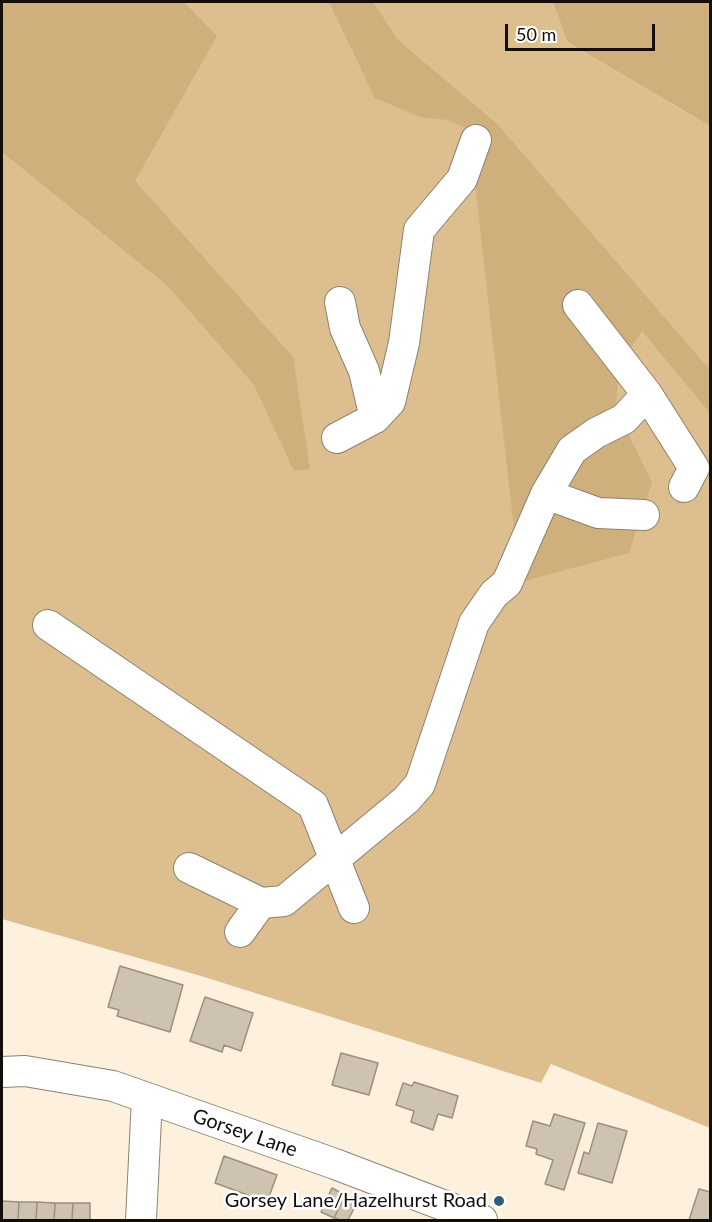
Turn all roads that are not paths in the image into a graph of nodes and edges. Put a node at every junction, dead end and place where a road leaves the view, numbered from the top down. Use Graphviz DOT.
graph roads {
  1 [pos="476,140"];
  2 [pos="340,302"];
  3 [pos="578,305"];
  4 [pos="647,394"];
  5 [pos="375,418"];
  6 [pos="337,438"];
  7 [pos="684,486"];
  8 [pos="546,494"];
  9 [pos="644,515"];
  10 [pos="48,625"];
  11 [pos="335,856"];
  12 [pos="189,868"];
  13 [pos="261,903"];
  14 [pos="354,908"];
  15 [pos="240,932"];
  16 [pos="2,1072"];
  17 [pos="147,1098"];
  18 [pos="141,1221"];
  19 [pos="482,1221"];
  1 -- 5 [label="street"];
  2 -- 5 [label="street"];
  3 -- 4 [label="street"];
  4 -- 7 [label="street"];
  4 -- 8 [label="street"];
  5 -- 6 [label="street"];
  8 -- 9 [label="street"];
  8 -- 11 [label="street"];
  10 -- 11 [label="street"];
  11 -- 13 [label="street"];
  11 -- 14 [label="street"];
  12 -- 13 [label="street"];
  13 -- 15 [label="street"];
  16 -- 17 [label="street, Gorsey Lane"];
  17 -- 18 [label="street"];
  17 -- 19 [label="street, Gorsey Lane"];
}
